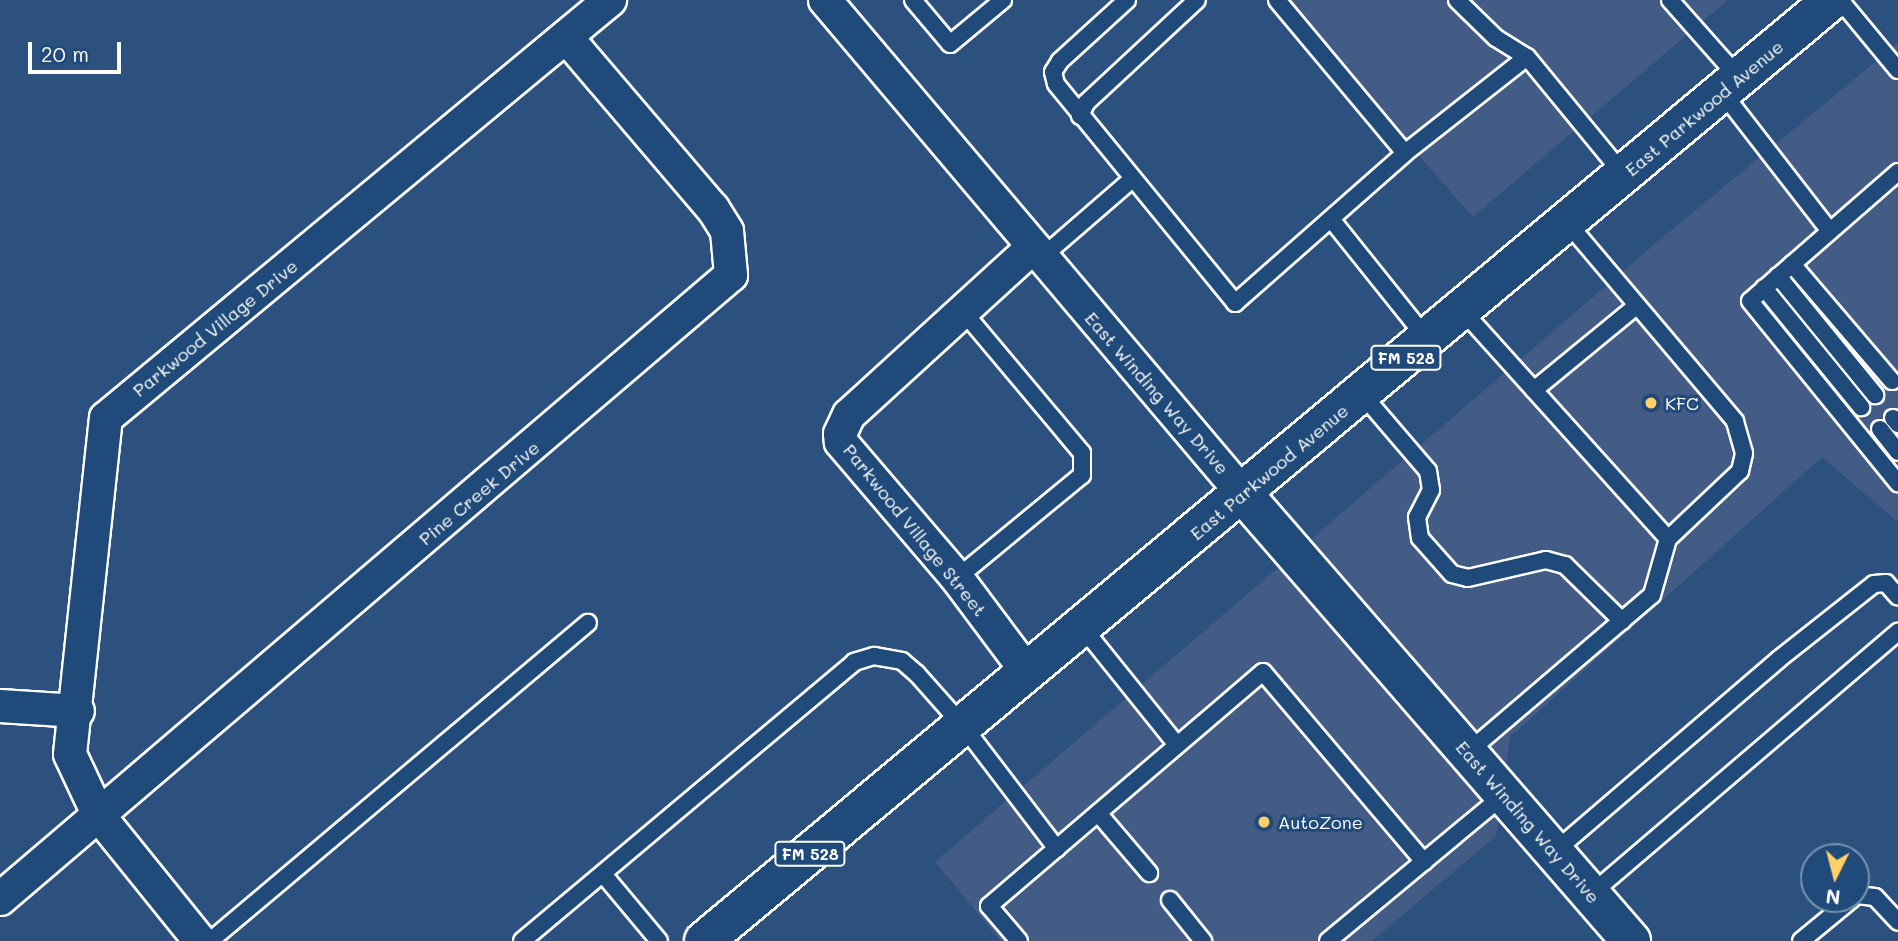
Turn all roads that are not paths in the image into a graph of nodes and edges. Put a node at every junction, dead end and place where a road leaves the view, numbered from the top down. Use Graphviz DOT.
graph roads {
  1 [pos="610,0"];
  2 [pos="825,0"];
  3 [pos="913,0"];
  4 [pos="1003,0"];
  5 [pos="1128,0"];
  6 [pos="1197,0"];
  7 [pos="1277,0"];
  8 [pos="1457,0"];
  9 [pos="1670,0"];
  10 [pos="1832,0"];
  11 [pos="1840,0"];
  12 [pos="567,38"];
  13 [pos="1527,57"];
  14 [pos="1898,70"];
  15 [pos="1731,85"];
  16 [pos="1080,116"];
  17 [pos="1405,153"];
  18 [pos="1624,175"];
  19 [pos="1896,179"];
  20 [pos="1131,180"];
  21 [pos="1331,219"];
  22 [pos="1567,222"];
  23 [pos="1830,231"];
  24 [pos="1037,253"];
  25 [pos="1792,264"];
  26 [pos="1778,276"];
  27 [pos="1764,288"];
  28 [pos="1635,307"];
  29 [pos="1462,310"];
  30 [pos="963,311"];
  31 [pos="1427,340"];
  32 [pos="1892,381"];
  33 [pos="1534,390"];
  34 [pos="1362,394"];
  35 [pos="1875,395"];
  36 [pos="1861,407"];
  37 [pos="1880,429"];
  38 [pos="1898,452"];
  39 [pos="1898,483"];
  40 [pos="1243,494"];
  41 [pos="1668,539"];
  42 [pos="957,578"];
  43 [pos="1898,597"];
  44 [pos="1622,621"];
  45 [pos="588,623"];
  46 [pos="1083,628"];
  47 [pos="1898,632"];
  48 [pos="1028,673"];
  49 [pos="0,706"];
  50 [pos="78,711"];
  51 [pos="964,727"];
  52 [pos="1177,745"];
  53 [pos="1468,752"];
  54 [pos="1504,795"];
  55 [pos="1098,813"];
  56 [pos="99,816"];
  57 [pos="1057,849"];
  58 [pos="1554,852"];
  59 [pos="1424,862"];
  60 [pos="1149,873"];
  61 [pos="603,874"];
  62 [pos="1591,894"];
  63 [pos="1870,896"];
  64 [pos="0,899"];
  65 [pos="1170,900"];
  66 [pos="1835,913"];
  67 [pos="1898,922"];
  68 [pos="200,941"];
  69 [pos="210,941"];
  70 [pos="522,941"];
  71 [pos="659,941"];
  72 [pos="704,941"];
  73 [pos="1019,941"];
  74 [pos="1203,941"];
  75 [pos="1328,941"];
  76 [pos="1632,941"];
  77 [pos="1801,941"];
  1 -- 12 [label="street, Parkwood Village Drive"];
  2 -- 24 [label="street, East Winding Way Drive"];
  3 -- 4 [label="lane"];
  5 -- 16 [label="lane"];
  6 -- 16 [label="lane"];
  7 -- 17 [label="lane"];
  8 -- 13 [label="lane"];
  9 -- 15 [label="lane"];
  10 -- 15 [label="main road, East Parkwood Avenue / FM 528"];
  11 -- 14 [label="lane"];
  12 -- 50 [label="street, Parkwood Village Drive"];
  12 -- 56 [label="street, Pine Creek Drive"];
  13 -- 17 [label="lane"];
  13 -- 18 [label="lane"];
  15 -- 18 [label="main road, East Parkwood Avenue / FM 528"];
  15 -- 23 [label="lane"];
  16 -- 20 [label="lane"];
  17 -- 21 [label="lane"];
  18 -- 22 [label="main road, East Parkwood Avenue / FM 528"];
  19 -- 23 [label="lane"];
  20 -- 21 [label="lane"];
  20 -- 24 [label="lane"];
  21 -- 31 [label="lane"];
  22 -- 28 [label="lane"];
  22 -- 29 [label="main road, East Parkwood Avenue / FM 528"];
  23 -- 25 [label="lane"];
  24 -- 30 [label="street, Parkwood Village Street"];
  24 -- 40 [label="street, East Winding Way Drive"];
  25 -- 26 [label="lane"];
  25 -- 32 [label="lane"];
  26 -- 27 [label="lane"];
  26 -- 35 [label="lane"];
  27 -- 36 [label="lane"];
  27 -- 39 [label="lane"];
  28 -- 33 [label="lane"];
  28 -- 41 [label="lane"];
  29 -- 31 [label="main road, East Parkwood Avenue / FM 528"];
  29 -- 33 [label="lane"];
  30 -- 42 [label="street, Parkwood Village Street"];
  30 -- 42 [label="lane"];
  31 -- 34 [label="main road, East Parkwood Avenue / FM 528"];
  33 -- 41 [label="lane"];
  34 -- 40 [label="main road, East Parkwood Avenue / FM 528"];
  34 -- 44 [label="lane"];
  37 -- 38 [label="lane"];
  40 -- 46 [label="main road, East Parkwood Avenue / FM 528"];
  40 -- 53 [label="main road, East Winding Way Drive"];
  41 -- 44 [label="lane"];
  42 -- 48 [label="street, Parkwood Village Street"];
  43 -- 58 [label="lane"];
  44 -- 53 [label="lane"];
  45 -- 69 [label="lane"];
  46 -- 48 [label="main road, East Parkwood Avenue / FM 528"];
  46 -- 52 [label="lane"];
  47 -- 62 [label="lane"];
  48 -- 51 [label="main road, East Parkwood Avenue / FM 528"];
  49 -- 50 [label="street"];
  50 -- 56 [label="street, Parkwood Village Drive"];
  51 -- 57 [label="lane"];
  51 -- 61 [label="lane"];
  51 -- 72 [label="main road, East Parkwood Avenue / FM 528"];
  52 -- 55 [label="lane"];
  52 -- 59 [label="lane"];
  53 -- 54 [label="main road, East Winding Way Drive"];
  54 -- 58 [label="main road, East Winding Way Drive"];
  54 -- 59 [label="lane"];
  55 -- 57 [label="lane"];
  55 -- 60 [label="lane"];
  56 -- 64 [label="street, Pine Creek Drive"];
  56 -- 68 [label="street, Parkwood Village Drive"];
  57 -- 73 [label="lane"];
  58 -- 62 [label="main road, East Winding Way Drive"];
  59 -- 75 [label="lane"];
  61 -- 70 [label="lane"];
  61 -- 71 [label="lane"];
  62 -- 76 [label="main road, East Winding Way Drive"];
  63 -- 67 [label="lane"];
  65 -- 74 [label="lane"];
  66 -- 77 [label="lane"];
}
